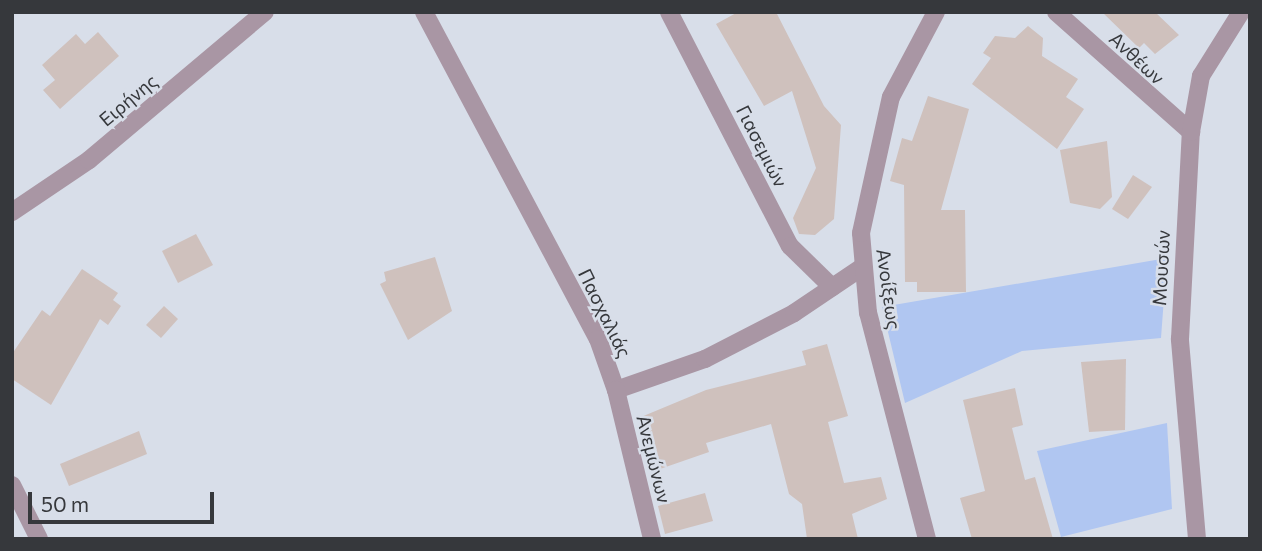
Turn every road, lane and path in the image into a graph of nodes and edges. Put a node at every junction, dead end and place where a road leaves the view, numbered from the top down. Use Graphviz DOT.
graph roads {
  1 [pos="265,12"];
  2 [pos="424,12"];
  3 [pos="669,12"];
  4 [pos="936,12"];
  5 [pos="1056,12"];
  6 [pos="1241,12"];
  7 [pos="1191,132"];
  8 [pos="12,212"];
  9 [pos="861,268"];
  10 [pos="832,287"];
  11 [pos="616,390"];
  12 [pos="12,485"];
  13 [pos="38,539"];
  14 [pos="652,539"];
  15 [pos="927,539"];
  16 [pos="1198,539"];
  1 -- 8 [label="street, Ειρήνης"];
  2 -- 11 [label="street, Πασχαλιάς"];
  3 -- 10 [label="street, Γιασεμιών"];
  4 -- 9 [label="street, Ανοίξεως"];
  5 -- 7 [label="street, Ανθέων"];
  6 -- 7 [label="street, Μουσών"];
  7 -- 16 [label="street, Μουσών"];
  9 -- 10 [label="street, Πασχαλιάς"];
  9 -- 15 [label="street, Ανοίξεως"];
  10 -- 11 [label="street, Πασχαλιάς"];
  11 -- 14 [label="street, Ανεμώνων"];
  12 -- 13 [label="street"];
}
